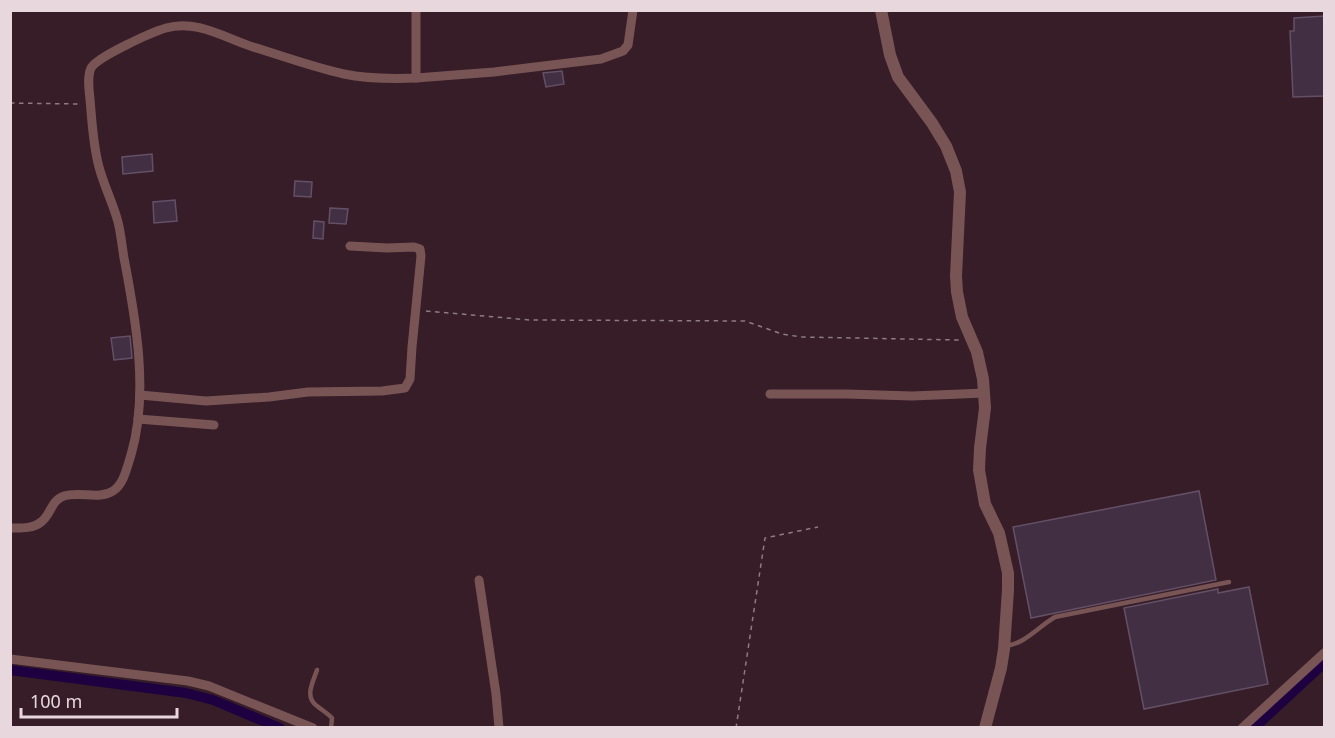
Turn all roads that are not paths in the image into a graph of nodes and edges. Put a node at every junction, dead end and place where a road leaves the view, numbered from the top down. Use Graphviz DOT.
graph roads {
  1 [pos="416,10"];
  2 [pos="633,10"];
  3 [pos="881,10"];
  4 [pos="416,78"];
  5 [pos="350,246"];
  6 [pos="985,393"];
  7 [pos="770,394"];
  8 [pos="141,395"];
  9 [pos="138,419"];
  10 [pos="214,425"];
  11 [pos="10,528"];
  12 [pos="479,580"];
  13 [pos="1229,582"];
  14 [pos="1004,647"];
  15 [pos="1324,653"];
  16 [pos="10,658"];
  17 [pos="317,670"];
  18 [pos="314,728"];
  19 [pos="332,728"];
  20 [pos="499,728"];
  21 [pos="986,728"];
  22 [pos="1242,728"];
  1 -- 4 [label="street"];
  2 -- 4 [label="street"];
  3 -- 6 [label="street"];
  4 -- 8 [label="street"];
  5 -- 8 [label="street"];
  6 -- 7 [label="street"];
  6 -- 14 [label="street"];
  8 -- 9 [label="street"];
  9 -- 10 [label="street"];
  9 -- 11 [label="street"];
  12 -- 20 [label="street"];
  13 -- 14 [label="lane"];
  14 -- 21 [label="street"];
  15 -- 22 [label="street"];
  16 -- 18 [label="street"];
  17 -- 19 [label="lane"];
}
